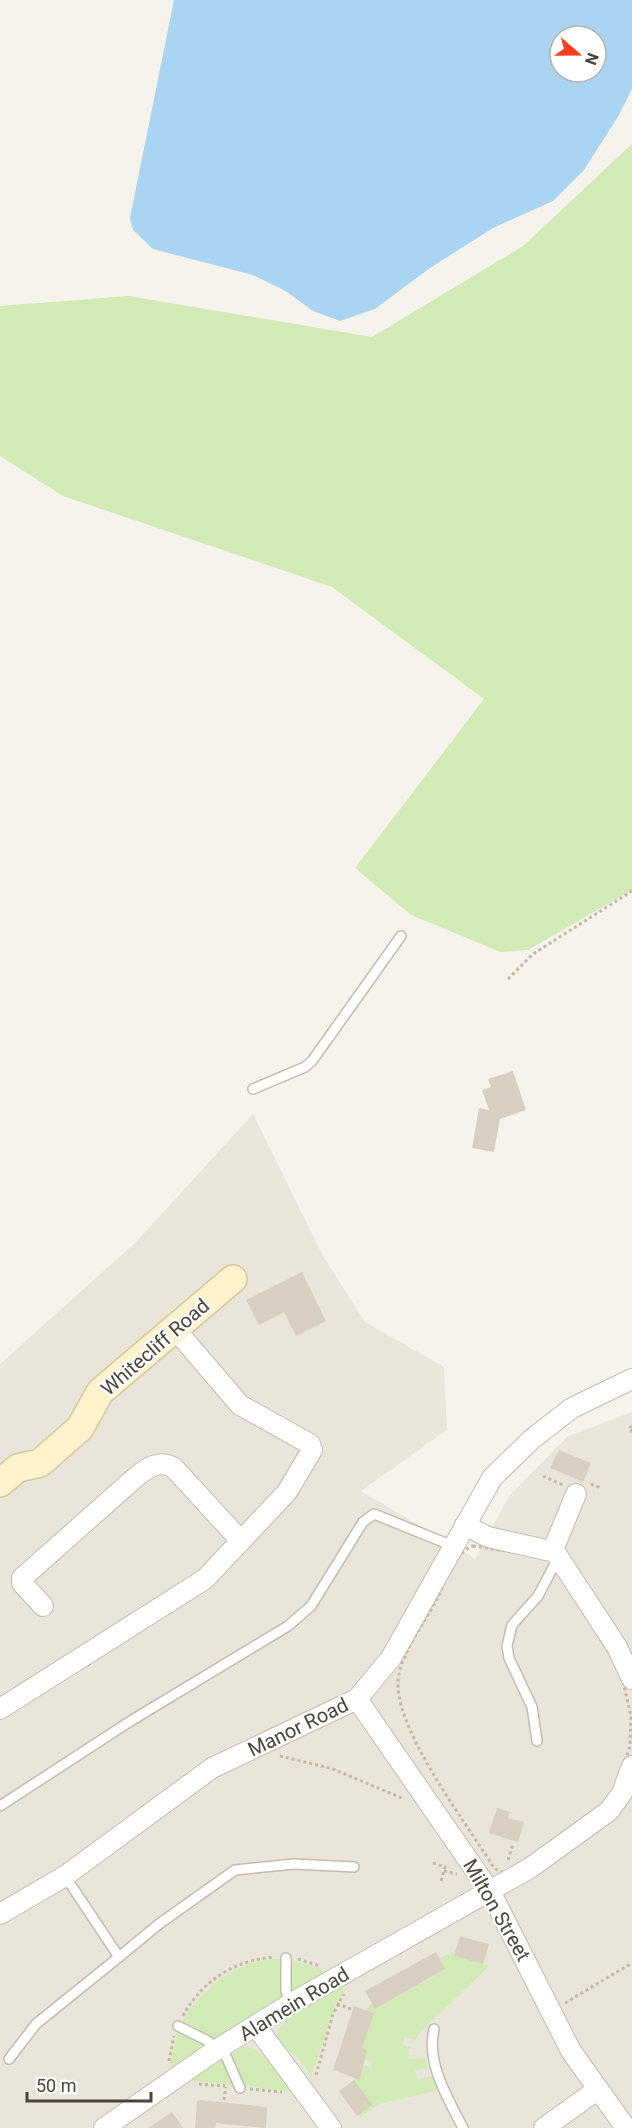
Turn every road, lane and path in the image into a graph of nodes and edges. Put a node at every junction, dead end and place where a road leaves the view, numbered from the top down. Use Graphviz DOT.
graph roads {
  1 [pos="632,891"];
  2 [pos="401,936"];
  3 [pos="508,979"];
  4 [pos="253,1089"];
  5 [pos="233,1279"];
  6 [pos="175,1329"];
  7 [pos="632,1378"];
  8 [pos="632,1426"];
  9 [pos="632,1432"];
  10 [pos="590,1480"];
  11 [pos="0,1483"];
  12 [pos="600,1488"];
  13 [pos="576,1494"];
  14 [pos="465,1525"];
  15 [pos="242,1541"];
  16 [pos="453,1546"];
  17 [pos="556,1553"];
  18 [pos="43,1606"];
  19 [pos="632,1679"];
  20 [pos="357,1699"];
  21 [pos="0,1709"];
  22 [pos="537,1742"];
  23 [pos="275,1755"];
  24 [pos="632,1766"];
  25 [pos="408,1802"];
  26 [pos="0,1806"];
  27 [pos="433,1863"];
  28 [pos="457,1866"];
  29 [pos="354,1867"];
  30 [pos="444,1871"];
  31 [pos="65,1876"];
  32 [pos="441,1881"];
  33 [pos="490,1893"];
  34 [pos="0,1914"];
  35 [pos="119,1957"];
  36 [pos="286,1958"];
  37 [pos="632,1963"];
  38 [pos="325,1968"];
  39 [pos="348,1988"];
  40 [pos="290,2004"];
  41 [pos="338,2004"];
  42 [pos="351,2009"];
  43 [pos="551,2012"];
  44 [pos="178,2026"];
  45 [pos="256,2026"];
  46 [pos="434,2029"];
  47 [pos="219,2049"];
  48 [pos="9,2059"];
  49 [pos="169,2068"];
  50 [pos="316,2080"];
  51 [pos="226,2086"];
  52 [pos="240,2088"];
  53 [pos="597,2090"];
  54 [pos="290,2093"];
  55 [pos="224,2100"];
  56 [pos="104,2128"];
  57 [pos="331,2128"];
  58 [pos="463,2128"];
  59 [pos="544,2128"];
  60 [pos="626,2128"];
  1 -- 3 [label="path"];
  2 -- 4 [label="lane"];
  5 -- 6 [label="street, Whitecliff Road"];
  6 -- 11 [label="street, Whitecliff Road"];
  6 -- 15 [label="street"];
  7 -- 14 [label="street, Manor Road"];
  8 -- 9 [label="path"];
  10 -- 12 [label="path"];
  13 -- 17 [label="street"];
  14 -- 16 [label="street, Manor Road"];
  14 -- 17 [label="street"];
  15 -- 18 [label="street"];
  15 -- 21 [label="street"];
  16 -- 20 [label="street, Manor Road"];
  16 -- 26 [label="lane"];
  17 -- 19 [label="street"];
  17 -- 22 [label="lane"];
  20 -- 31 [label="street, Manor Road"];
  20 -- 33 [label="street, Milton Street"];
  23 -- 25 [label="path"];
  24 -- 33 [label="street, Alamein Road"];
  27 -- 30 [label="path"];
  28 -- 30 [label="path"];
  29 -- 35 [label="lane"];
  30 -- 32 [label="path"];
  31 -- 34 [label="street, Manor Road"];
  31 -- 35 [label="lane"];
  33 -- 40 [label="street, Alamein Road"];
  33 -- 43 [label="street, Milton Street"];
  35 -- 48 [label="lane"];
  36 -- 38 [label="path"];
  36 -- 40 [label="lane"];
  36 -- 44 [label="path"];
  37 -- 43 [label="path"];
  39 -- 41 [label="path"];
  40 -- 45 [label="street, Alamein Road"];
  41 -- 42 [label="path"];
  41 -- 50 [label="path"];
  43 -- 53 [label="street, Milton Street"];
  44 -- 47 [label="lane"];
  44 -- 49 [label="path"];
  45 -- 47 [label="street, Alamein Road"];
  45 -- 57 [label="street"];
  46 -- 58 [label="lane"];
  47 -- 52 [label="lane"];
  47 -- 56 [label="street, Alamein Road"];
  51 -- 55 [label="path"];
  52 -- 54 [label="path"];
  53 -- 59 [label="street"];
  53 -- 60 [label="street, Milton Street"];
}
